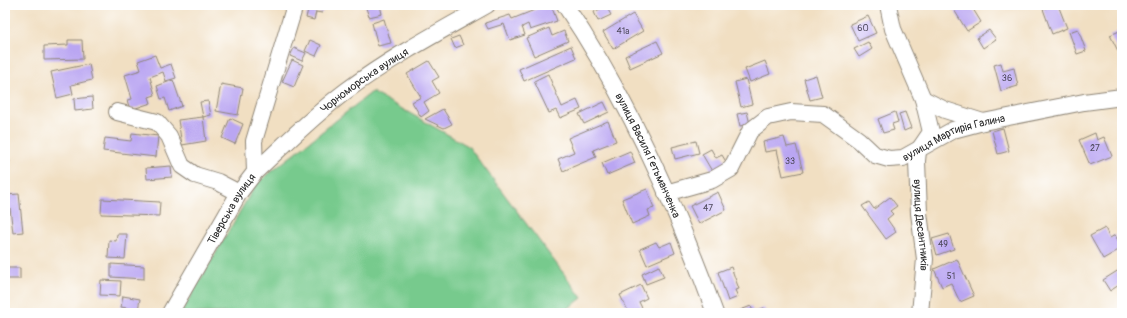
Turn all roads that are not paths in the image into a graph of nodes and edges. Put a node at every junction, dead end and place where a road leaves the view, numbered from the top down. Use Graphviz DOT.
graph roads {
  1 [pos="295,5"];
  2 [pos="487,5"];
  3 [pos="566,5"];
  4 [pos="888,5"];
  5 [pos="1122,97"];
  6 [pos="923,99"];
  7 [pos="117,112"];
  8 [pos="983,122"];
  9 [pos="918,151"];
  10 [pos="256,172"];
  11 [pos="240,193"];
  12 [pos="666,193"];
  13 [pos="170,313"];
  14 [pos="715,313"];
  15 [pos="920,313"];
  1 -- 10 [label="street, Тіверська вулиця"];
  2 -- 10 [label="street, Чорноморська вулиця"];
  3 -- 12 [label="street, вулиця Василя Гетьманченка"];
  4 -- 6 [label="street"];
  5 -- 8 [label="street, вулиця Мартирія Галина"];
  6 -- 8 [label="street"];
  6 -- 9 [label="street"];
  7 -- 11 [label="street"];
  8 -- 9 [label="street, вулиця Мартирія Галина"];
  9 -- 12 [label="street, вулиця Мартирія Галина"];
  9 -- 15 [label="street, вулиця Десантників"];
  10 -- 11 [label="street, Тіверська вулиця"];
  11 -- 13 [label="street, Тіверська вулиця"];
  12 -- 14 [label="street, вулиця Василя Гетьманченка"];
}
